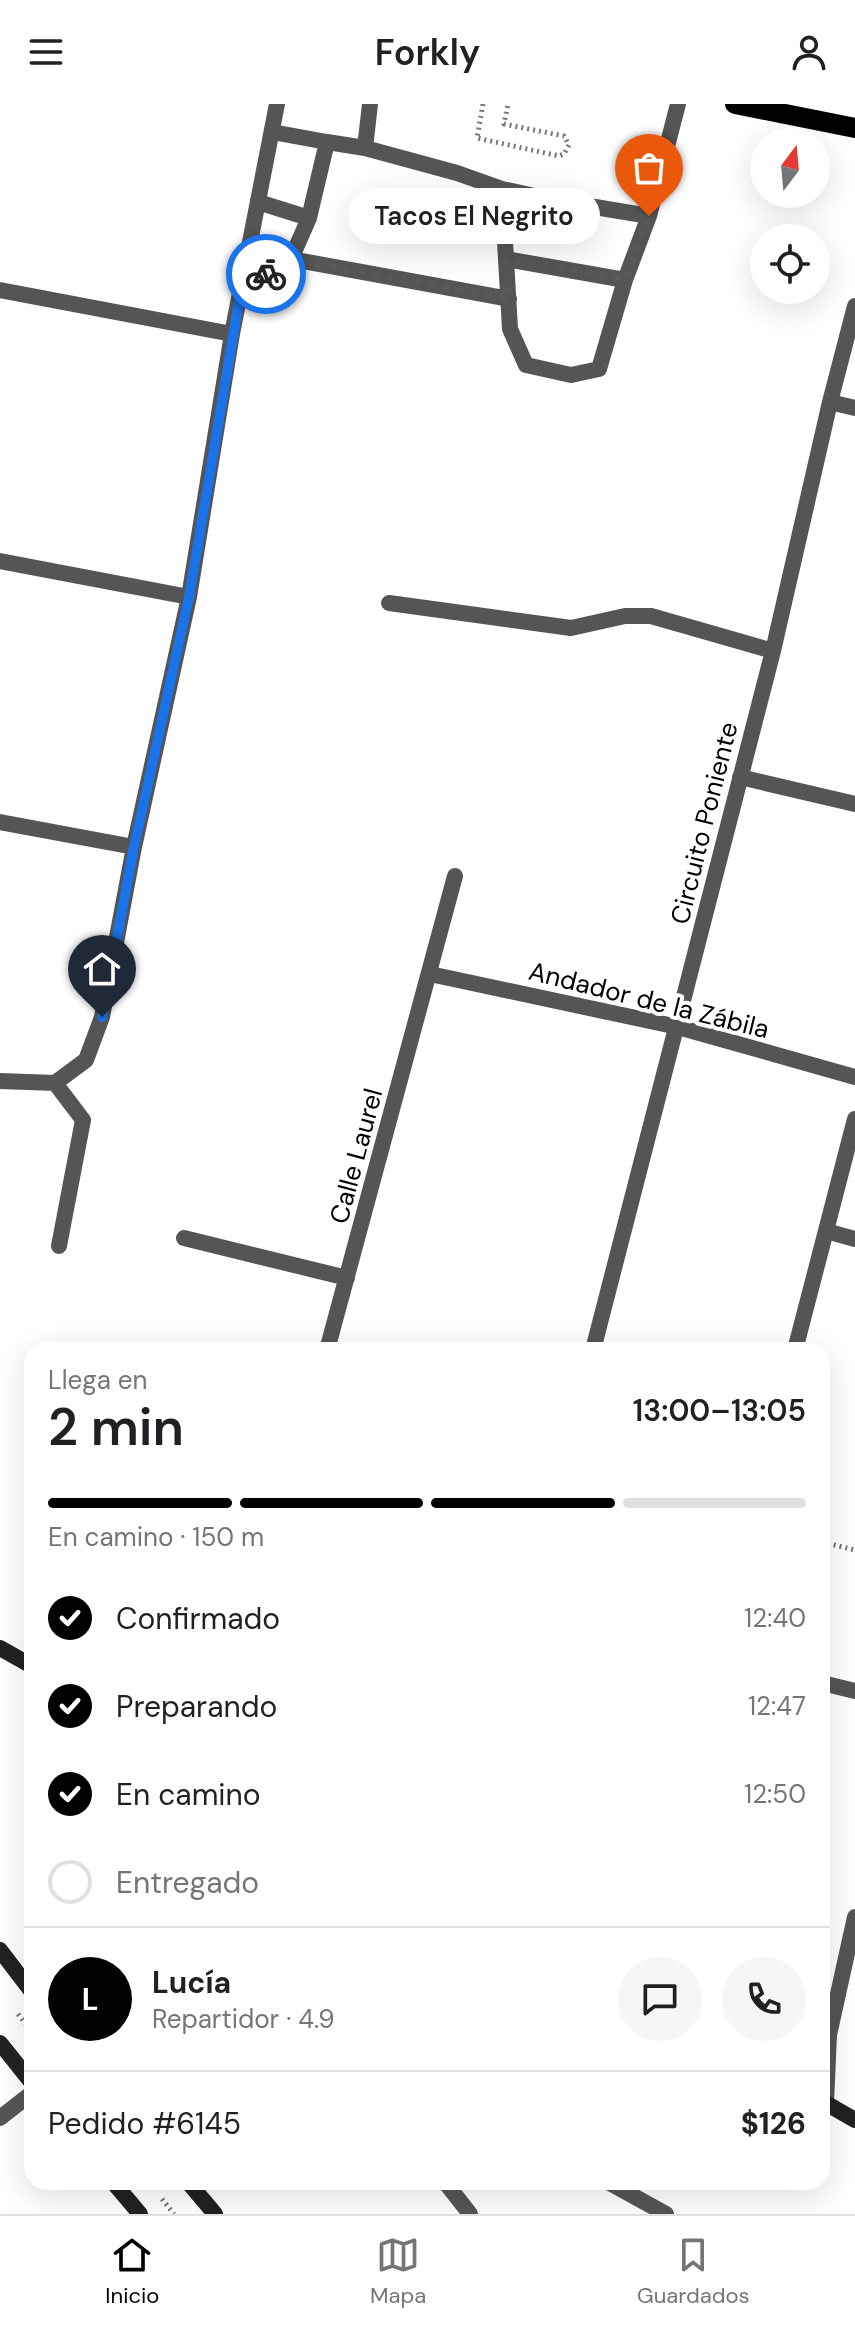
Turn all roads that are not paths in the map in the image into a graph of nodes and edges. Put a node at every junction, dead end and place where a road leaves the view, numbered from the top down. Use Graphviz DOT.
graph roads {
  1 [pos="277,104"];
  2 [pos="370,104"];
  3 [pos="678,104"];
  4 [pos="735,104"];
  5 [pos="855,128"];
  6 [pos="272,132"];
  7 [pos="327,142"];
  8 [pos="365,148"];
  9 [pos="502,189"];
  10 [pos="258,202"];
  11 [pos="649,216"];
  12 [pos="309,218"];
  13 [pos="291,259"];
  14 [pos="506,259"];
  15 [pos="625,280"];
  16 [pos="241,289"];
  17 [pos="0,290"];
  18 [pos="509,299"];
  19 [pos="855,306"];
  20 [pos="232,334"];
  21 [pos="830,402"];
  22 [pos="855,408"];
  23 [pos="0,561"];
  24 [pos="189,597"];
  25 [pos="389,603"];
  26 [pos="773,651"];
  27 [pos="740,777"];
  28 [pos="855,804"];
  29 [pos="0,822"];
  30 [pos="134,847"];
  31 [pos="455,876"];
  32 [pos="430,974"];
  33 [pos="678,1027"];
  34 [pos="855,1077"];
  35 [pos="0,1081"];
  36 [pos="55,1083"];
  37 [pos="855,1119"];
  38 [pos="826,1231"];
  39 [pos="184,1238"];
  40 [pos="855,1239"];
  41 [pos="59,1246"];
  42 [pos="347,1278"];
  43 [pos="329,1342"];
  44 [pos="595,1342"];
  45 [pos="797,1342"];
  46 [pos="0,1648"];
  47 [pos="24,1662"];
  48 [pos="830,1685"];
  49 [pos="855,1691"];
  50 [pos="855,1917"];
  51 [pos="0,1950"];
  52 [pos="24,1982"];
  53 [pos="830,2030"];
  54 [pos="0,2043"];
  55 [pos="24,2073"];
  56 [pos="24,2099"];
  57 [pos="830,2105"];
  58 [pos="0,2118"];
  59 [pos="855,2120"];
  60 [pos="120,2190"];
  61 [pos="195,2190"];
  62 [pos="451,2190"];
  63 [pos="622,2190"];
  64 [pos="140,2214"];
  65 [pos="215,2214"];
  66 [pos="470,2214"];
  67 [pos="666,2214"];
  1 -- 6 [label="street"];
  2 -- 8 [label="street"];
  3 -- 11 [label="street"];
  4 -- 5 [label="main road"];
  6 -- 7 [label="street"];
  6 -- 10 [label="street"];
  7 -- 8 [label="street"];
  7 -- 12 [label="street"];
  8 -- 9 [label="street"];
  9 -- 11 [label="street"];
  9 -- 14 [label="street"];
  10 -- 12 [label="street"];
  10 -- 16 [label="street"];
  11 -- 15 [label="street"];
  12 -- 13 [label="street"];
  13 -- 16 [label="street"];
  13 -- 18 [label="street"];
  14 -- 15 [label="street"];
  14 -- 18 [label="street"];
  15 -- 18 [label="street"];
  16 -- 20 [label="street"];
  17 -- 20 [label="street"];
  19 -- 21 [label="street, Circuito Poniente"];
  20 -- 24 [label="street"];
  21 -- 22 [label="street"];
  21 -- 26 [label="street, Circuito Poniente"];
  23 -- 24 [label="street"];
  24 -- 30 [label="street"];
  25 -- 26 [label="street"];
  26 -- 27 [label="street, Circuito Poniente"];
  27 -- 28 [label="street"];
  27 -- 33 [label="street, Circuito Poniente"];
  29 -- 30 [label="street"];
  30 -- 36 [label="street"];
  31 -- 32 [label="street, Calle Laurel"];
  32 -- 33 [label="street, Andador de la Zábila"];
  32 -- 42 [label="street, Calle Laurel"];
  33 -- 34 [label="street, Andador de la Zábila"];
  33 -- 44 [label="street, Circuito Poniente"];
  35 -- 36 [label="street"];
  36 -- 41 [label="street"];
  37 -- 38 [label="street"];
  38 -- 40 [label="street"];
  38 -- 45 [label="street"];
  39 -- 42 [label="street"];
  42 -- 43 [label="street, Calle Laurel"];
  46 -- 47 [label="main road"];
  48 -- 49 [label="street"];
  50 -- 53 [label="street"];
  51 -- 52 [label="main road"];
  54 -- 55 [label="main road"];
  56 -- 58 [label="street"];
  57 -- 59 [label="main road"];
  60 -- 64 [label="main road"];
  61 -- 65 [label="main road"];
  62 -- 66 [label="street"];
  63 -- 67 [label="street"];
}
